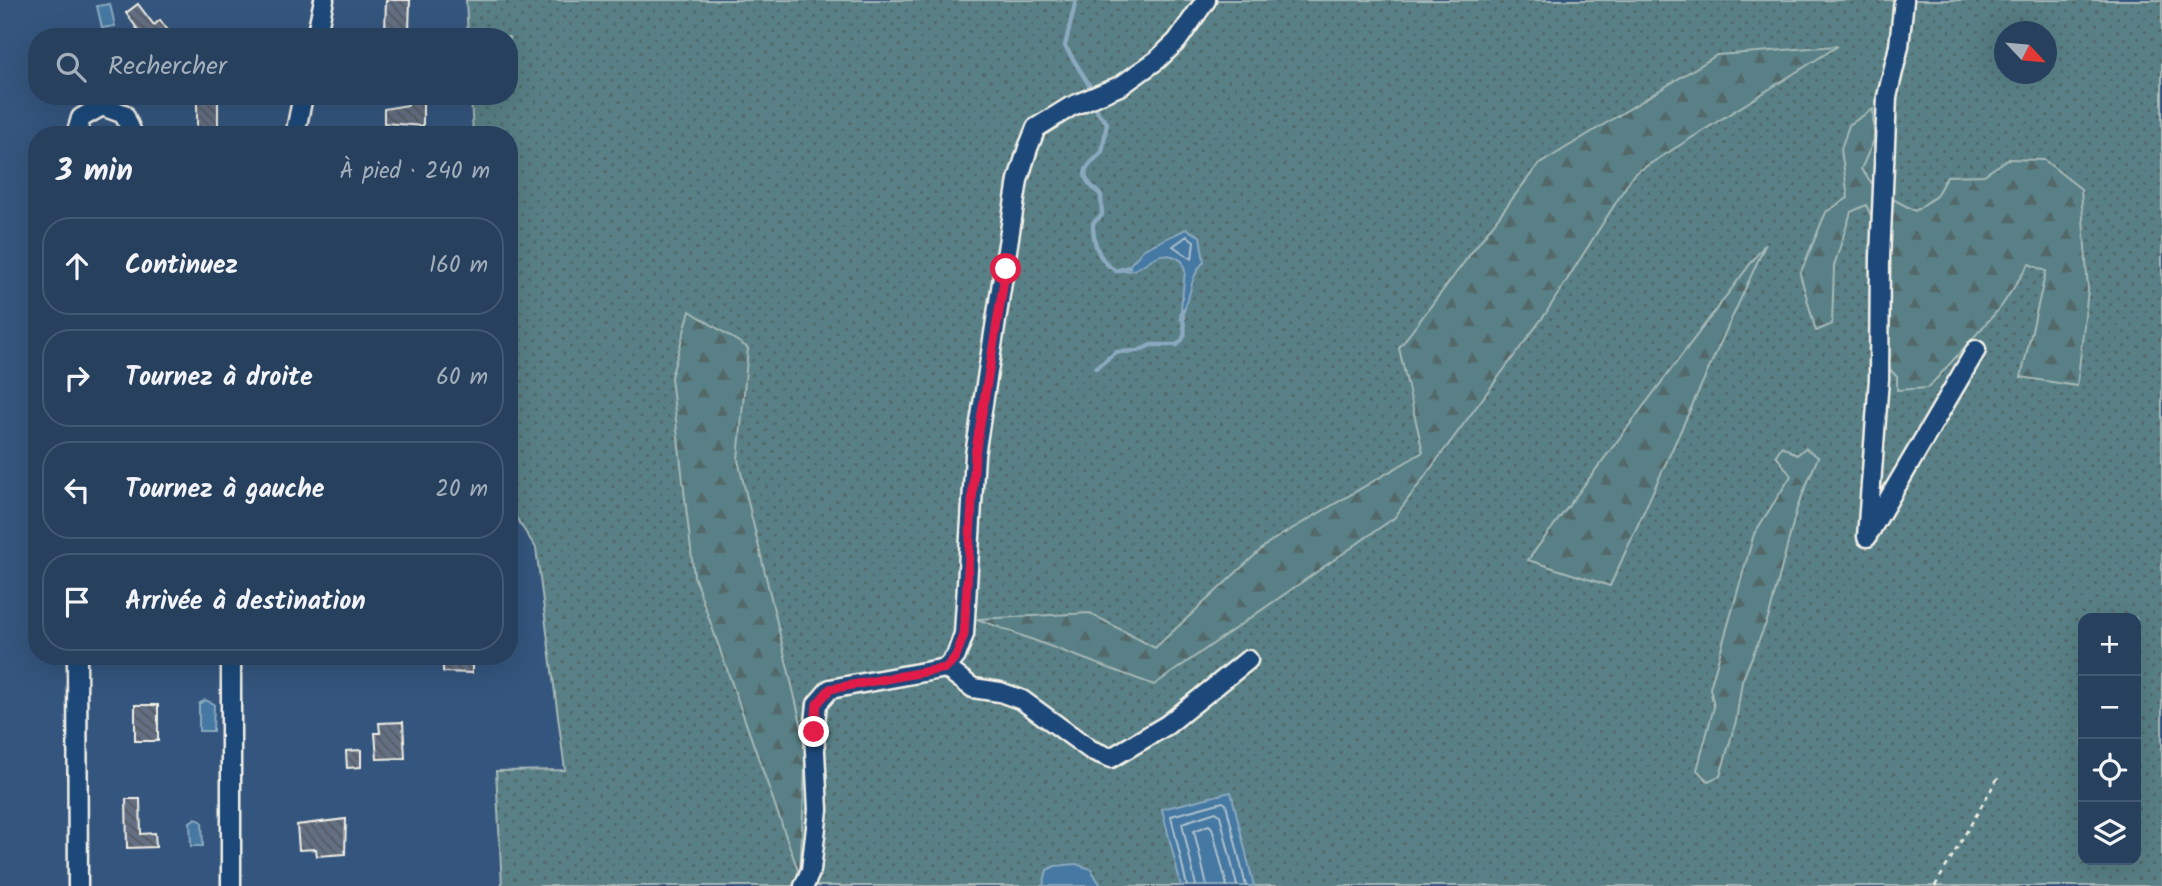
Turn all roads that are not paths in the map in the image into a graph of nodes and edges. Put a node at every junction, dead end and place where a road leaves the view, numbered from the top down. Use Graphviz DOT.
graph roads {
  1 [pos="324,0"];
  2 [pos="1206,0"];
  3 [pos="1904,0"];
  4 [pos="318,28"];
  5 [pos="301,105"];
  6 [pos="79,126"];
  7 [pos="129,126"];
  8 [pos="297,126"];
  9 [pos="1976,350"];
  10 [pos="1248,660"];
  11 [pos="77,665"];
  12 [pos="231,665"];
  13 [pos="946,668"];
  14 [pos="78,886"];
  15 [pos="231,886"];
  16 [pos="804,886"];
  1 -- 4 [label="street"];
  2 -- 13 [label="street"];
  3 -- 9 [label="street"];
  5 -- 8 [label="street"];
  6 -- 7 [label="street"];
  10 -- 13 [label="street"];
  11 -- 14 [label="street"];
  12 -- 15 [label="street"];
  13 -- 16 [label="street"];
}
